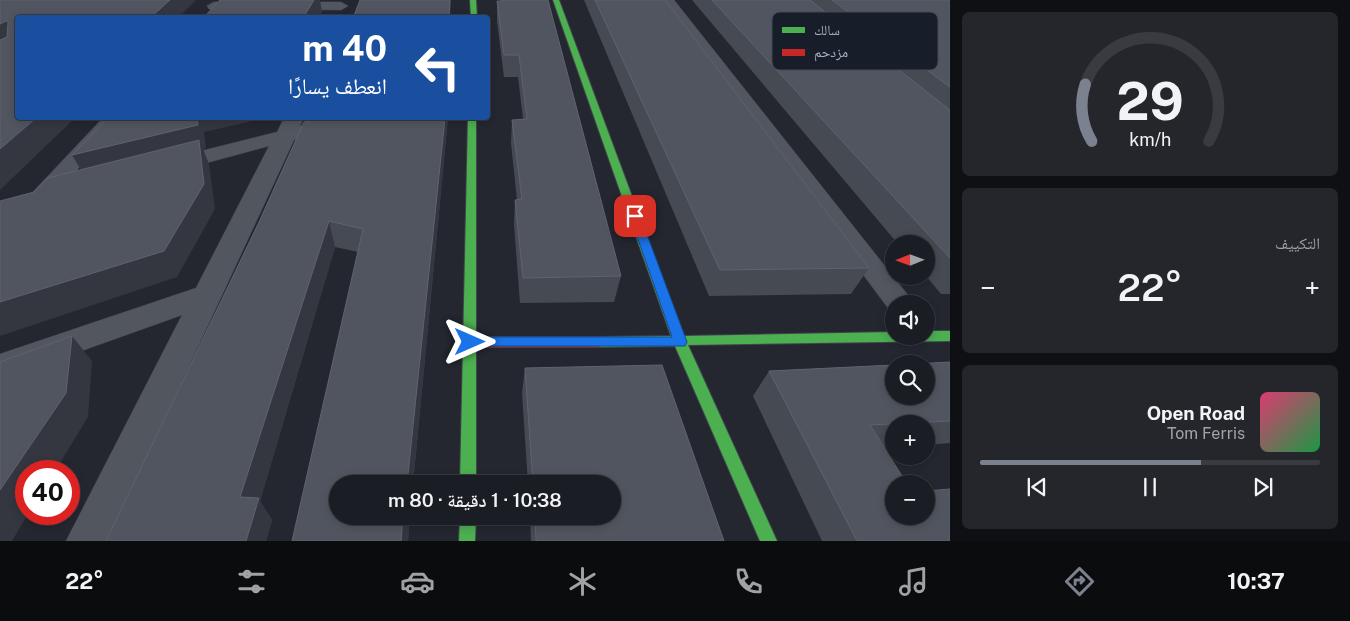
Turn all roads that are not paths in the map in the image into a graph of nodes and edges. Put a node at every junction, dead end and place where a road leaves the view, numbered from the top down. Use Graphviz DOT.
graph roads {
  1 [pos="474,0"];
  2 [pos="556,0"];
  3 [pos="667,0"];
  4 [pos="217,3"];
  5 [pos="341,8"];
  6 [pos="206,15"];
  7 [pos="474,15"];
  8 [pos="111,120"];
  9 [pos="340,120"];
  10 [pos="472,120"];
  11 [pos="290,127"];
  12 [pos="153,170"];
  13 [pos="77,190"];
  14 [pos="39,200"];
  15 [pos="16,206"];
  16 [pos="210,294"];
  17 [pos="894,295"];
  18 [pos="950,336"];
  19 [pos="935,337"];
  20 [pos="885,338"];
  21 [pos="470,342"];
  22 [pos="680,342"];
  23 [pos="0,367"];
  24 [pos="468,475"];
  25 [pos="468,525"];
  26 [pos="87,541"];
  27 [pos="468,541"];
  28 [pos="768,541"];
  1 -- 7 [label="street"];
  2 -- 22 [label="street"];
  3 -- 17 [label="street"];
  4 -- 5 [label="street"];
  4 -- 6 [label="street"];
  8 -- 14 [label="street"];
  9 -- 11 [label="street"];
  10 -- 21 [label="street"];
  11 -- 12 [label="street"];
  11 -- 16 [label="street"];
  13 -- 14 [label="street"];
  14 -- 15 [label="street"];
  16 -- 23 [label="street"];
  16 -- 26 [label="street"];
  18 -- 19 [label="street"];
  20 -- 22 [label="street"];
  21 -- 22 [label="street"];
  21 -- 24 [label="street"];
  22 -- 28 [label="street"];
  25 -- 27 [label="street"];
}
